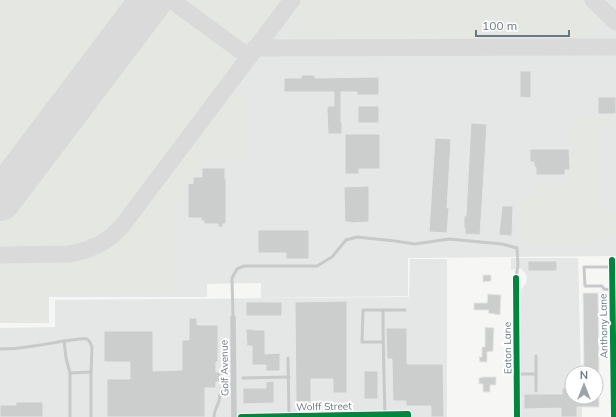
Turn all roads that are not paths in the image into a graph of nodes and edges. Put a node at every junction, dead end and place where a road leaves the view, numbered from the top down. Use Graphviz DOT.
graph roads {
  1 [pos="612,260"];
  2 [pos="612,267"];
  3 [pos="516,278"];
  4 [pos="612,290"];
  5 [pos="383,310"];
  6 [pos="405,310"];
  7 [pos="233,318"];
  8 [pos="614,323"];
  9 [pos="64,341"];
  10 [pos="383,342"];
  11 [pos="0,349"];
  12 [pos="536,356"];
  13 [pos="288,358"];
  14 [pos="91,372"];
  15 [pos="70,373"];
  16 [pos="517,374"];
  17 [pos="536,374"];
  18 [pos="288,377"];
  19 [pos="243,378"];
  20 [pos="233,384"];
  21 [pos="536,391"];
  22 [pos="289,416"];
  23 [pos="385,416"];
  24 [pos="408,416"];
  25 [pos="70,417"];
  26 [pos="91,417"];
  27 [pos="214,417"];
  28 [pos="234,417"];
  29 [pos="241,417"];
  30 [pos="517,417"];
  31 [pos="614,417"];
  1 -- 2 [label="street, Anthony Lane"];
  2 -- 4 [label="street, Anthony Lane"];
  2 -- 4 [label="lane"];
  3 -- 7 [label="lane"];
  3 -- 16 [label="street, Eaton Lane"];
  4 -- 8 [label="street, Anthony Lane"];
  5 -- 6 [label="lane"];
  5 -- 10 [label="lane"];
  5 -- 10 [label="lane"];
  7 -- 20 [label="street, Golf Avenue"];
  8 -- 31 [label="street, Anthony Lane"];
  9 -- 11 [label="lane"];
  9 -- 14 [label="lane"];
  9 -- 15 [label="lane"];
  10 -- 23 [label="lane"];
  12 -- 17 [label="lane"];
  13 -- 18 [label="lane"];
  14 -- 15 [label="lane"];
  14 -- 26 [label="lane"];
  15 -- 25 [label="lane"];
  16 -- 17 [label="lane"];
  16 -- 30 [label="street, Eaton Lane"];
  17 -- 21 [label="lane"];
  18 -- 19 [label="lane"];
  18 -- 22 [label="lane"];
  20 -- 27 [label="lane"];
  20 -- 28 [label="street, Golf Avenue"];
  22 -- 23 [label="street, Wolff Street"];
  22 -- 29 [label="street, Wolff Street"];
  23 -- 24 [label="street, Wolff Street"];
}
